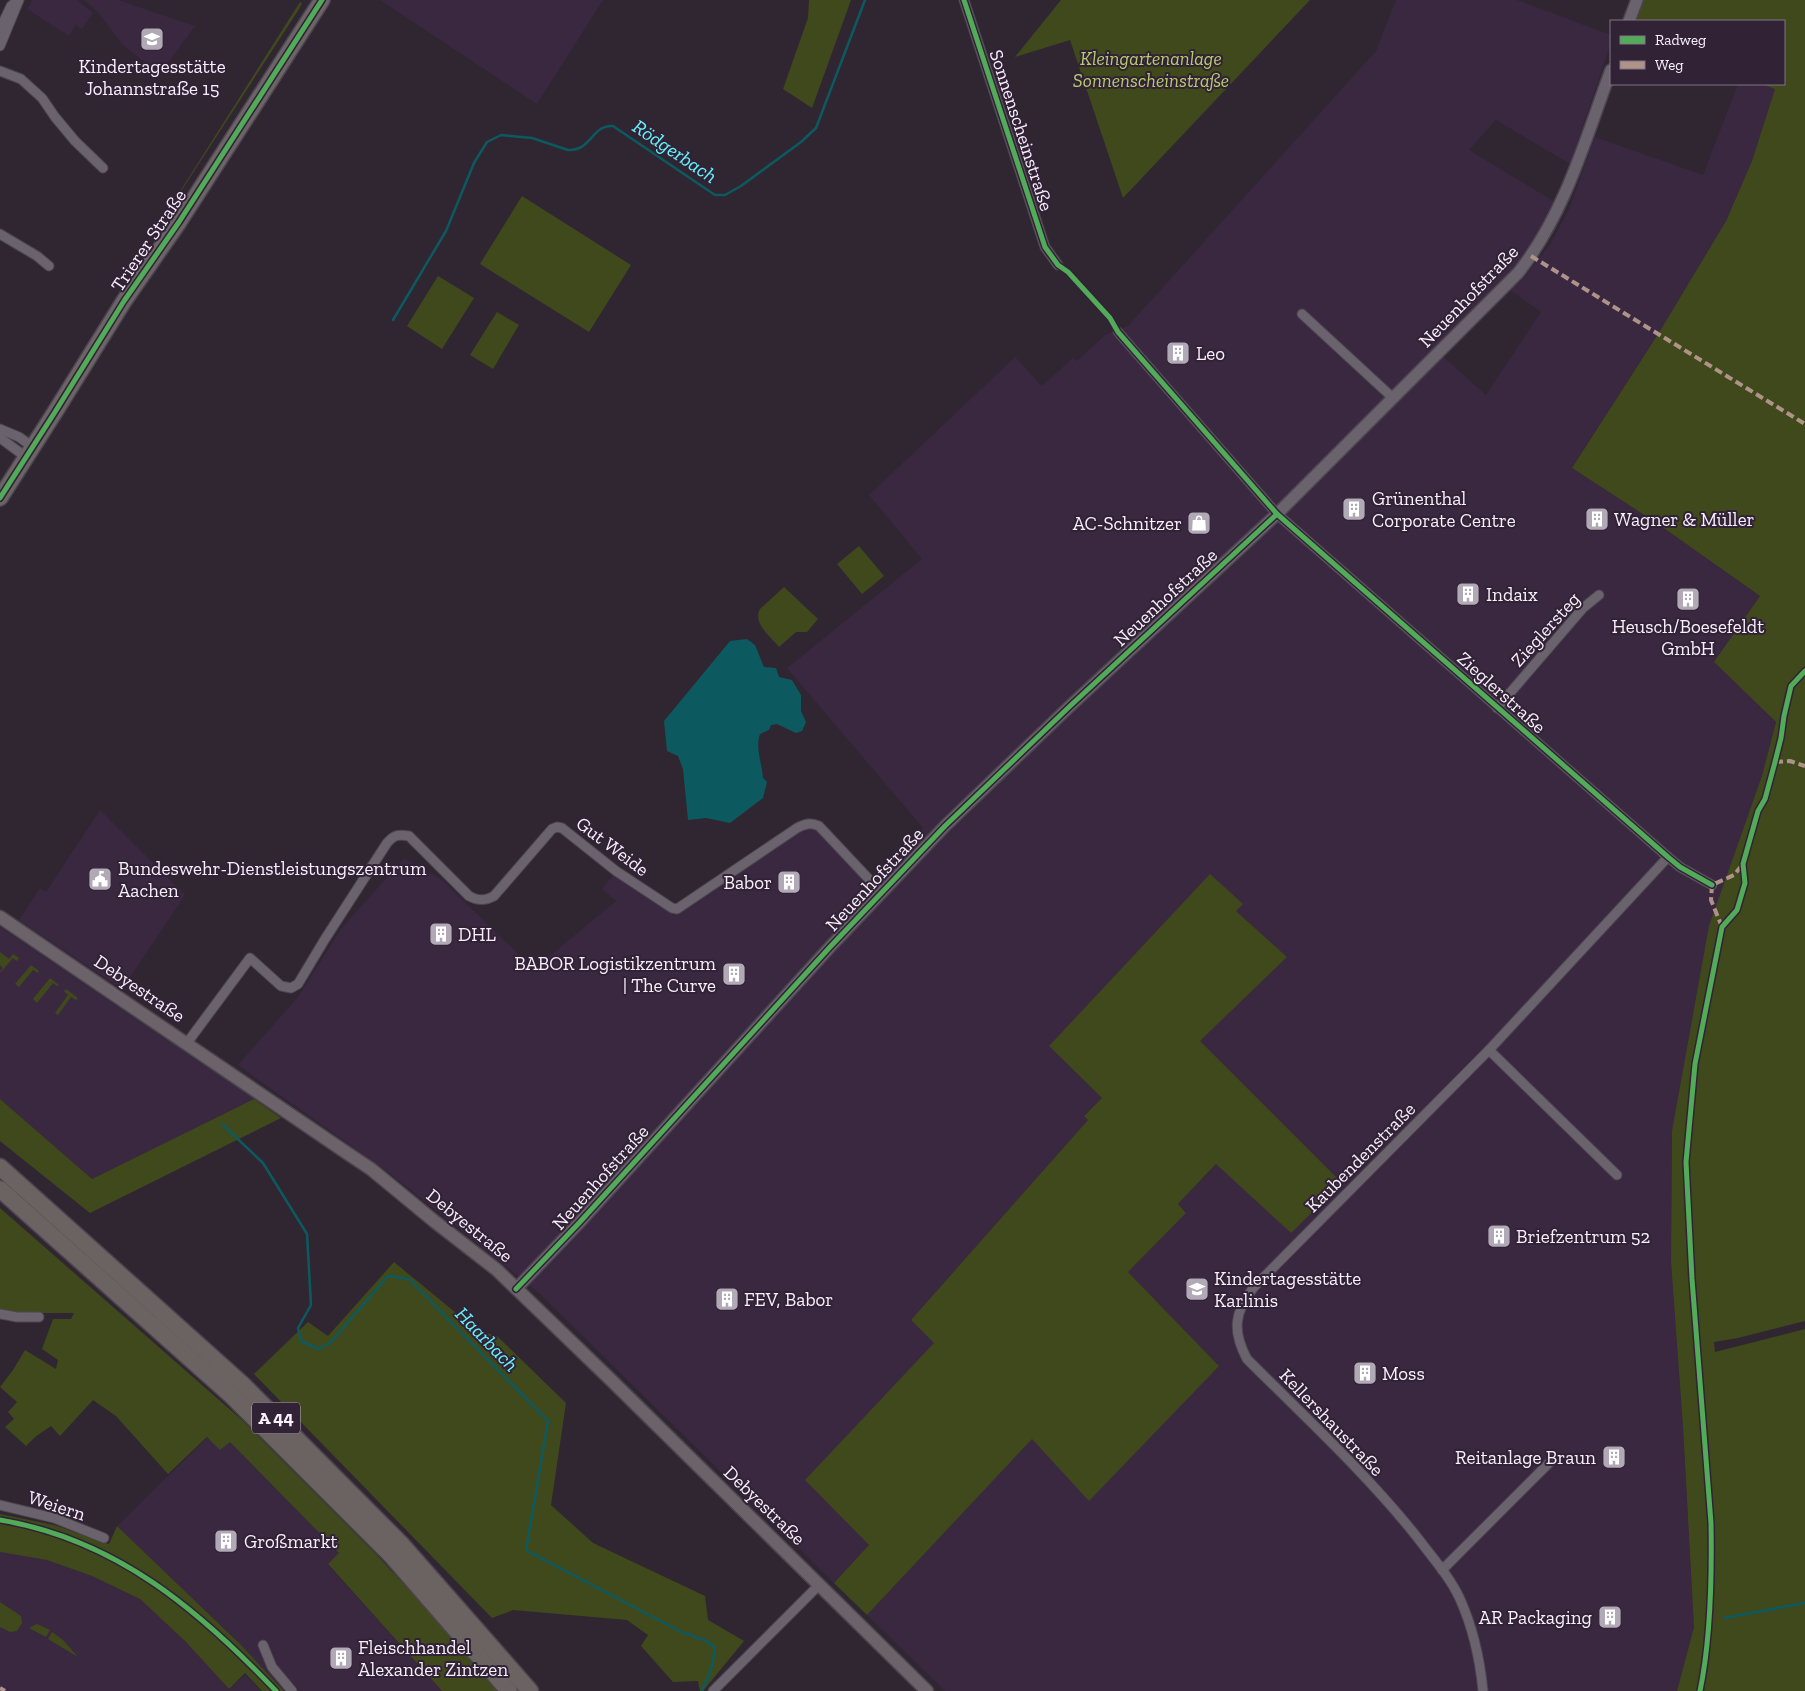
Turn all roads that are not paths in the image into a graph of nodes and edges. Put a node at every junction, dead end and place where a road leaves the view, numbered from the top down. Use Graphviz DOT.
graph roads {
  1 [pos="18,0"];
  2 [pos="322,0"];
  3 [pos="964,0"];
  4 [pos="1637,0"];
  5 [pos="1629,20"];
  6 [pos="0,29"];
  7 [pos="0,46"];
  8 [pos="0,70"];
  9 [pos="1610,73"];
  10 [pos="103,168"];
  11 [pos="0,234"];
  12 [pos="1058,265"];
  13 [pos="49,266"];
  14 [pos="1302,314"];
  15 [pos="1118,332"];
  16 [pos="1393,398"];
  17 [pos="0,429"];
  18 [pos="0,438"];
  19 [pos="30,452"];
  20 [pos="0,498"];
  21 [pos="1277,514"];
  22 [pos="1599,595"];
  23 [pos="1497,708"];
  24 [pos="1668,857"];
  25 [pos="1712,885"];
  26 [pos="881,892"];
  27 [pos="0,917"];
  28 [pos="187,1043"];
  29 [pos="1489,1050"];
  30 [pos="0,1167"];
  31 [pos="1617,1176"];
  32 [pos="0,1189"];
  33 [pos="1254,1288"];
  34 [pos="516,1289"];
  35 [pos="0,1314"];
  36 [pos="39,1317"];
  37 [pos="1554,1458"];
  38 [pos="0,1505"];
  39 [pos="104,1538"];
  40 [pos="1442,1570"];
  41 [pos="820,1584"];
  42 [pos="264,1645"];
  43 [pos="292,1691"];
  44 [pos="509,1691"];
  45 [pos="530,1691"];
  46 [pos="713,1691"];
  47 [pos="927,1691"];
  48 [pos="1483,1691"];
  1 -- 6 [label="street"];
  1 -- 7 [label="street"];
  2 -- 19 [label="main road, Trierer Straße"];
  3 -- 12 [label="street, Sonnenscheinstraße"];
  4 -- 5 [label="street"];
  8 -- 10 [label="street"];
  9 -- 16 [label="street, Neuenhofstraße"];
  11 -- 13 [label="street"];
  14 -- 16 [label="street"];
  15 -- 21 [label="street"];
  16 -- 21 [label="street, Neuenhofstraße"];
  17 -- 19 [label="street"];
  18 -- 19 [label="street"];
  19 -- 20 [label="main road, Trierer Straße"];
  21 -- 23 [label="street, Zieglerstraße"];
  21 -- 26 [label="street, Neuenhofstraße"];
  22 -- 23 [label="street, Zieglersteg"];
  23 -- 24 [label="street, Zieglerstraße"];
  24 -- 25 [label="street, Zieglerstraße"];
  24 -- 29 [label="street, Kaubendenstraße"];
  26 -- 28 [label="street, Gut Weide"];
  26 -- 34 [label="street, Neuenhofstraße"];
  27 -- 28 [label="main road, Debyestraße"];
  28 -- 34 [label="main road, Debyestraße"];
  29 -- 31 [label="street"];
  29 -- 33 [label="street, Kaubendenstraße"];
  30 -- 45 [label="highway, A 44"];
  32 -- 44 [label="highway, A 44"];
  33 -- 40 [label="street, Kellershaustraße"];
  34 -- 41 [label="main road, Debyestraße"];
  35 -- 36 [label="street"];
  37 -- 40 [label="street"];
  38 -- 39 [label="street, Weiern"];
  40 -- 48 [label="street, Kellershaustraße"];
  41 -- 46 [label="street"];
  41 -- 47 [label="main road, Debyestraße"];
  42 -- 43 [label="street"];
}
